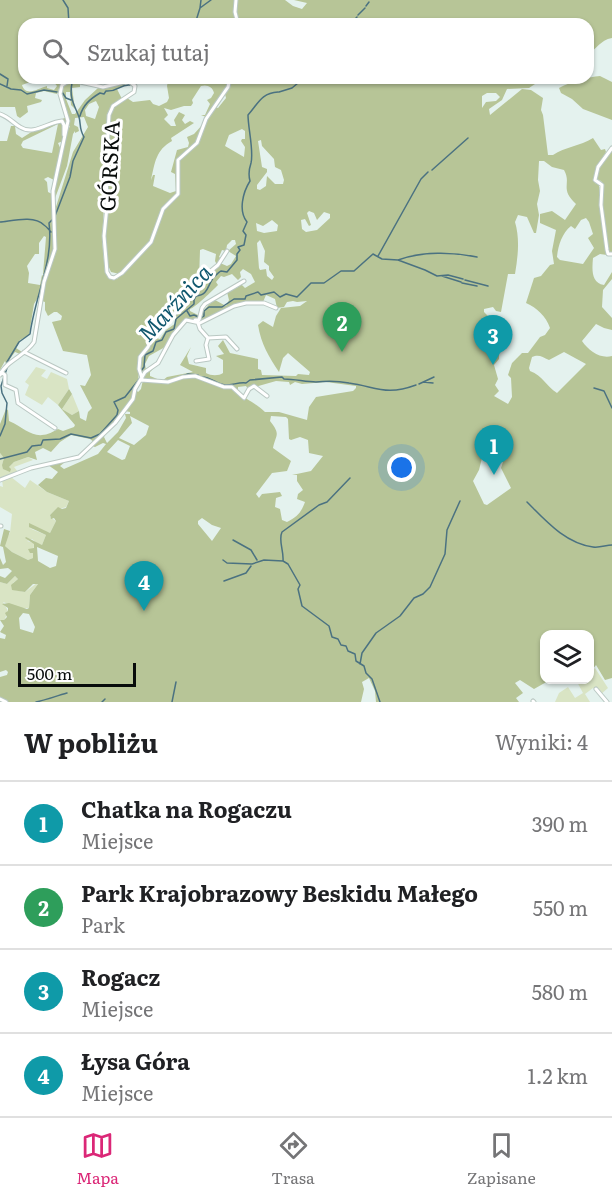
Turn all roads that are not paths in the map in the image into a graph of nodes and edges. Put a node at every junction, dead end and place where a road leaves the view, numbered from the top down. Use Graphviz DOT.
graph roads {
  1 [pos="236,0"];
  2 [pos="236,18"];
  3 [pos="63,84"];
  4 [pos="87,84"];
  5 [pos="114,84"];
  6 [pos="134,84"];
  7 [pos="229,84"];
  8 [pos="0,114"];
  9 [pos="65,137"];
  10 [pos="612,148"];
  11 [pos="227,251"];
  12 [pos="612,254"];
  13 [pos="244,281"];
  14 [pos="276,308"];
  15 [pos="199,320"];
  16 [pos="208,338"];
  17 [pos="237,349"];
  18 [pos="24,352"];
  19 [pos="196,360"];
  20 [pos="66,372"];
  21 [pos="3,374"];
  22 [pos="140,378"];
  23 [pos="267,396"];
  24 [pos="55,428"];
  25 [pos="0,480"];
  26 [pos="596,689"];
  27 [pos="0,699"];
  28 [pos="6,702"];
  29 [pos="607,702"];
  1 -- 2 [label="street"];
  3 -- 9 [label="street, GÓRSKA"];
  4 -- 5 [label="street, GÓRSKA"];
  6 -- 7 [label="street, GÓRSKA"];
  8 -- 9 [label="street"];
  9 -- 18 [label="street, GÓRSKA"];
  10 -- 12 [label="street"];
  11 -- 22 [label="street"];
  13 -- 15 [label="street"];
  14 -- 15 [label="street"];
  15 -- 16 [label="street"];
  15 -- 22 [label="street"];
  16 -- 17 [label="street"];
  16 -- 19 [label="street"];
  18 -- 20 [label="street"];
  18 -- 21 [label="street, GÓRSKA"];
  21 -- 24 [label="street"];
  22 -- 23 [label="street"];
  22 -- 25 [label="street"];
  26 -- 29 [label="street"];
  27 -- 28 [label="street"];
}
